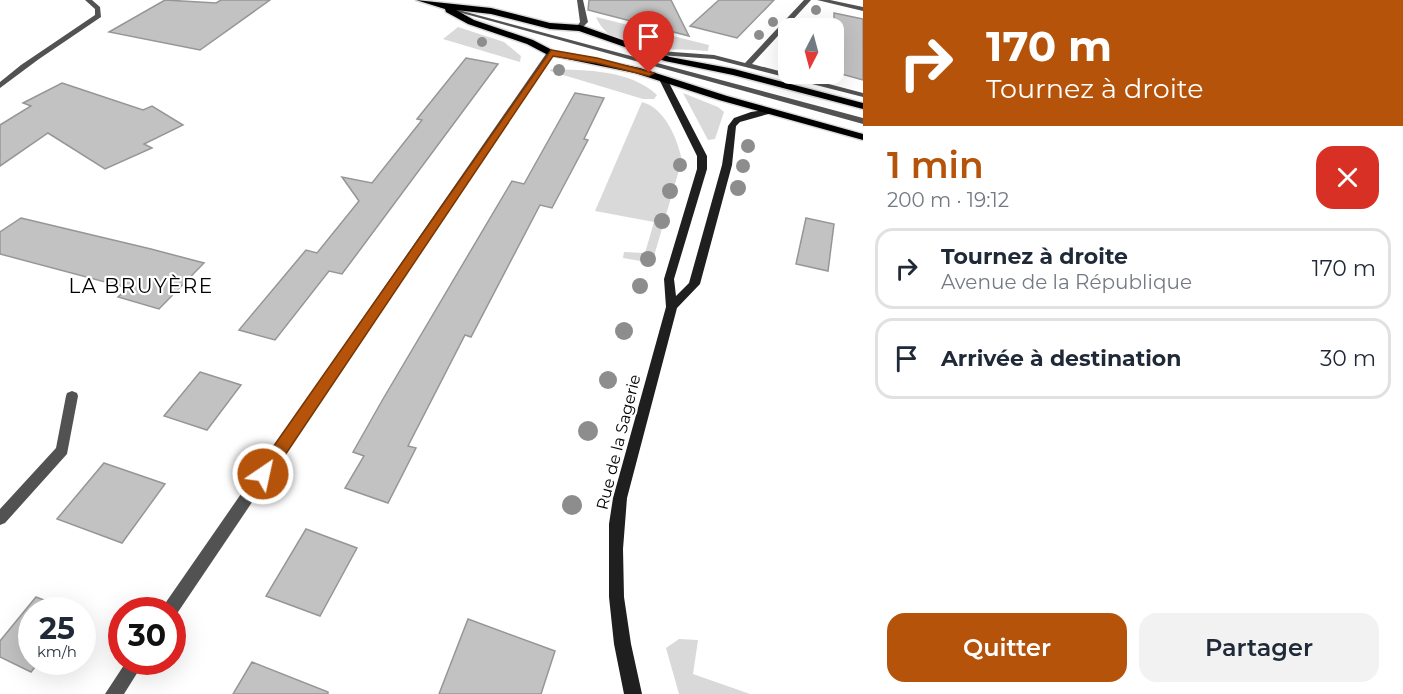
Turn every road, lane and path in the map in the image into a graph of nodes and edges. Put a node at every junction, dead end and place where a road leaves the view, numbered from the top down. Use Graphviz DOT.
graph roads {
  1 [pos="88,0"];
  2 [pos="420,0"];
  3 [pos="580,0"];
  4 [pos="808,0"];
  5 [pos="820,0"];
  6 [pos="441,6"];
  7 [pos="863,9"];
  8 [pos="550,26"];
  9 [pos="580,28"];
  10 [pos="536,32"];
  11 [pos="530,42"];
  12 [pos="646,52"];
  13 [pos="551,53"];
  14 [pos="747,65"];
  15 [pos="662,77"];
  16 [pos="0,86"];
  17 [pos="863,95"];
  18 [pos="863,106"];
  19 [pos="771,111"];
  20 [pos="863,121"];
  21 [pos="863,137"];
  22 [pos="672,307"];
  23 [pos="72,396"];
  24 [pos="0,519"];
  25 [pos="179,597"];
  26 [pos="127,675"];
  27 [pos="114,694"];
  28 [pos="633,694"];
  1 -- 16 [label="street"];
  2 -- 6 [label="main road"];
  3 -- 9 [label="street"];
  4 -- 14 [label="street"];
  5 -- 7 [label="street"];
  6 -- 8 [label="main road"];
  6 -- 10 [label="street"];
  6 -- 11 [label="main road"];
  8 -- 9 [label="main road"];
  8 -- 10 [label="main road"];
  9 -- 12 [label="main road"];
  10 -- 11 [label="main road"];
  10 -- 20 [label="street"];
  11 -- 13 [label="main road"];
  12 -- 14 [label="street"];
  12 -- 18 [label="main road"];
  13 -- 15 [label="main road"];
  13 -- 25 [label="street"];
  14 -- 17 [label="street"];
  15 -- 19 [label="main road"];
  15 -- 22 [label="street, Rue de la Sagerie"];
  19 -- 21 [label="main road"];
  19 -- 22 [label="street, Rue de la Sagerie"];
  22 -- 28 [label="street, Rue de la Sagerie"];
  23 -- 24 [label="street"];
  26 -- 27 [label="street"];
}
